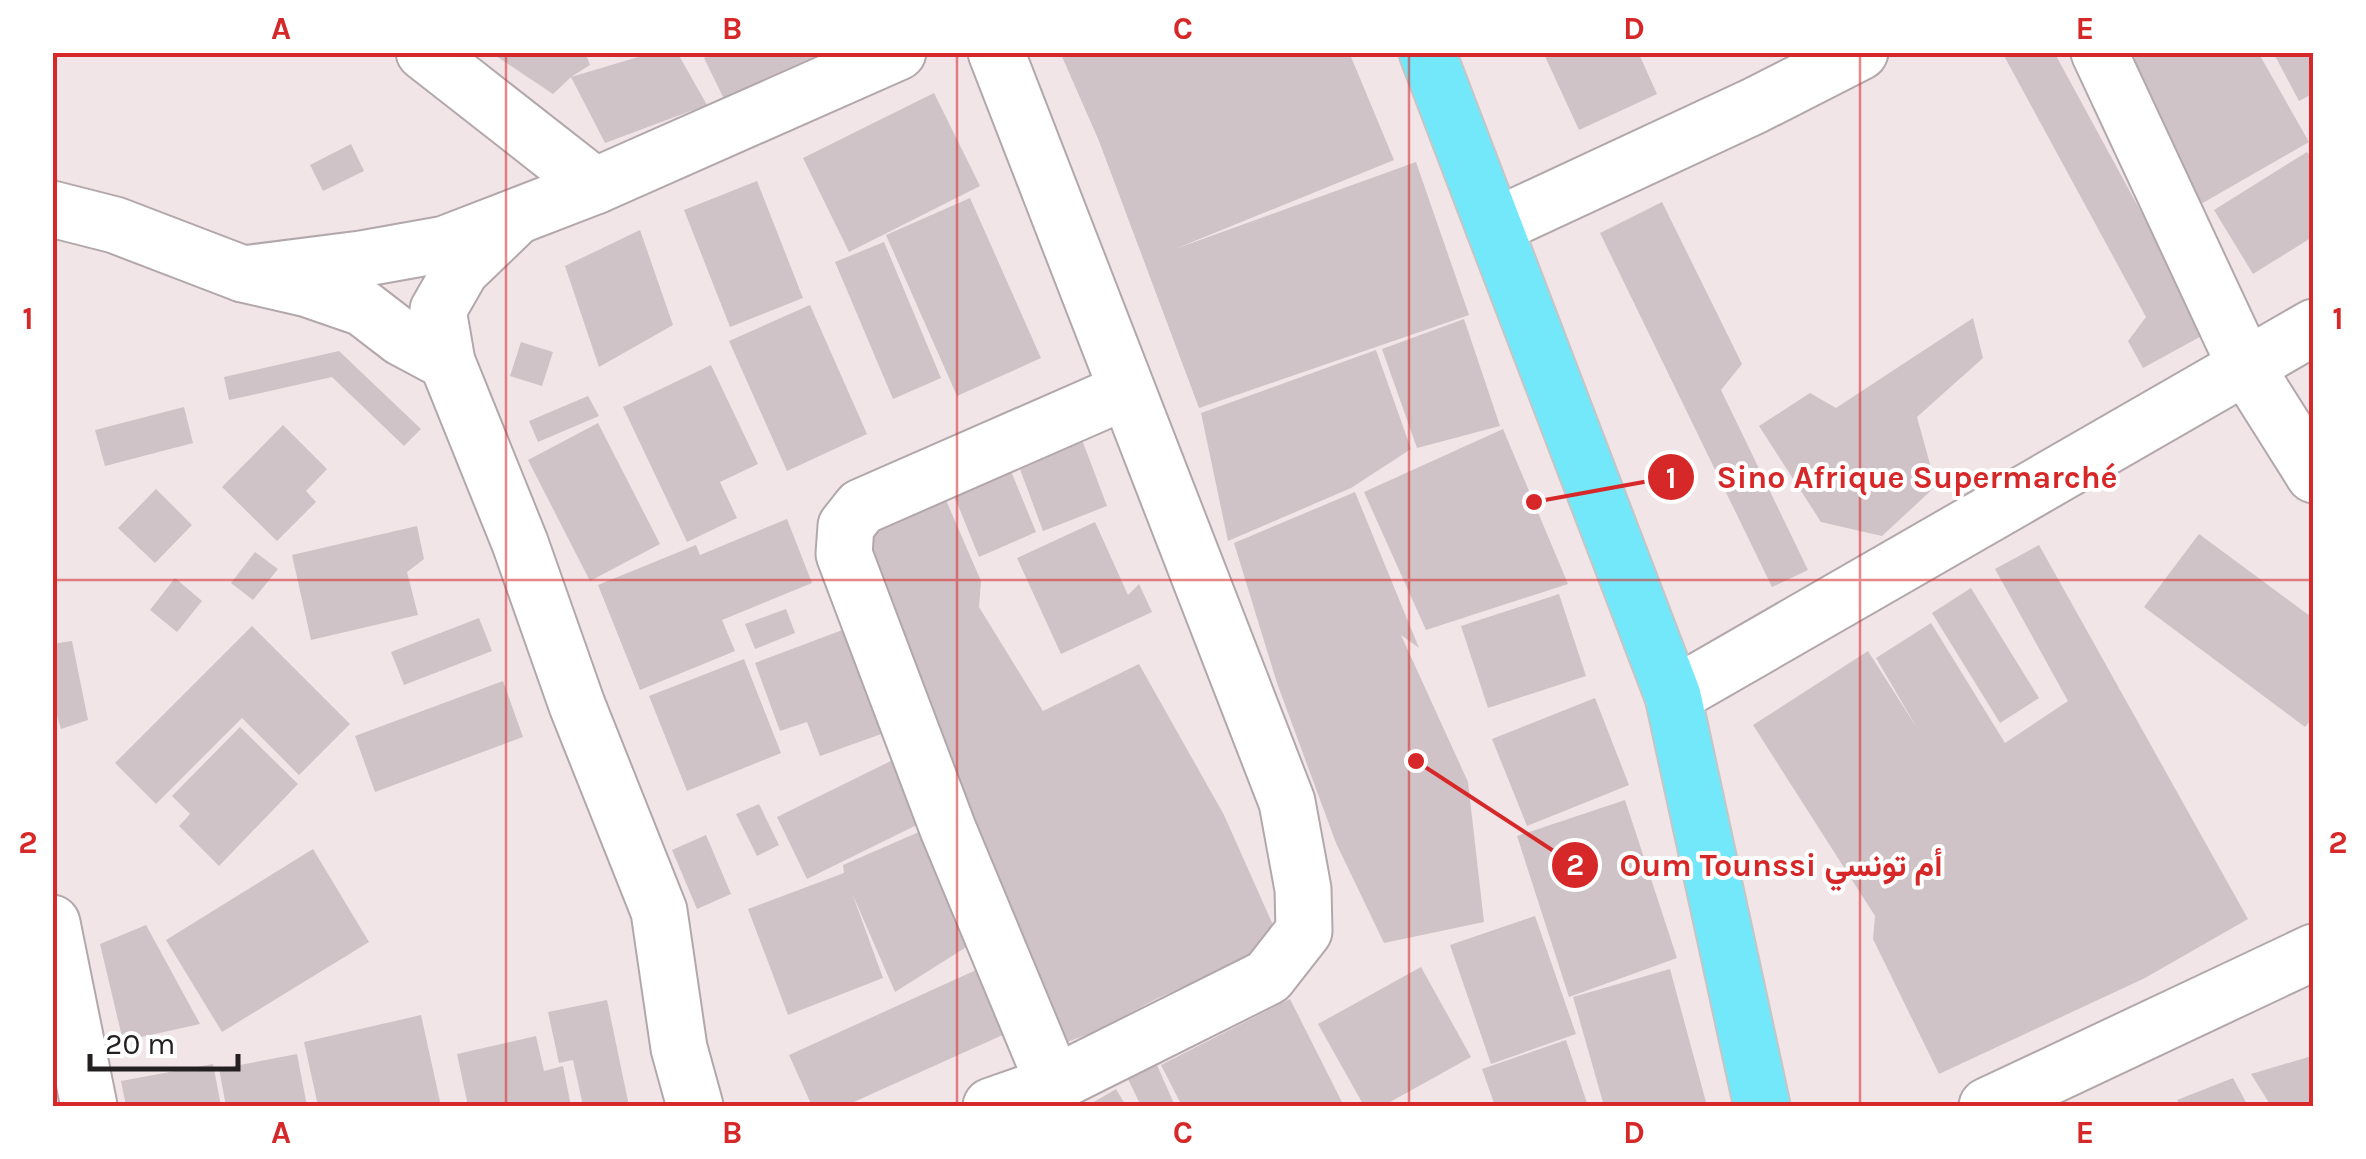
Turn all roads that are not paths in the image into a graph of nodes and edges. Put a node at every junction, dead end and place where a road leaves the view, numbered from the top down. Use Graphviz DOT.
graph roads {
  1 [pos="424,52"];
  2 [pos="898,52"];
  3 [pos="996,52"];
  4 [pos="1427,52"];
  5 [pos="1860,52"];
  6 [pos="2099,52"];
  7 [pos="595,186"];
  8 [pos="52,209"];
  9 [pos="515,218"];
  10 [pos="1494,227"];
  11 [pos="243,274"];
  12 [pos="2314,327"];
  13 [pos="447,362"];
  14 [pos="2246,367"];
  15 [pos="1126,391"];
  16 [pos="2314,475"];
  17 [pos="1673,696"];
  18 [pos="52,923"];
  19 [pos="2314,952"];
  20 [pos="1054,1084"];
  21 [pos="88,1106"];
  22 [pos="695,1106"];
  23 [pos="991,1106"];
  24 [pos="1762,1106"];
  25 [pos="1987,1106"];
  1 -- 7 [label="street"];
  2 -- 7 [label="street"];
  3 -- 15 [label="street"];
  4 -- 10 [label="highway"];
  5 -- 10 [label="street"];
  6 -- 14 [label="street"];
  7 -- 9 [label="street"];
  8 -- 11 [label="street"];
  9 -- 11 [label="street"];
  9 -- 13 [label="street"];
  10 -- 17 [label="highway"];
  11 -- 13 [label="street"];
  12 -- 14 [label="street"];
  13 -- 22 [label="street"];
  14 -- 16 [label="street"];
  14 -- 17 [label="street"];
  15 -- 20 [label="street"];
  15 -- 20 [label="street"];
  17 -- 24 [label="highway"];
  18 -- 21 [label="street"];
  19 -- 25 [label="street"];
  20 -- 23 [label="street"];
}
